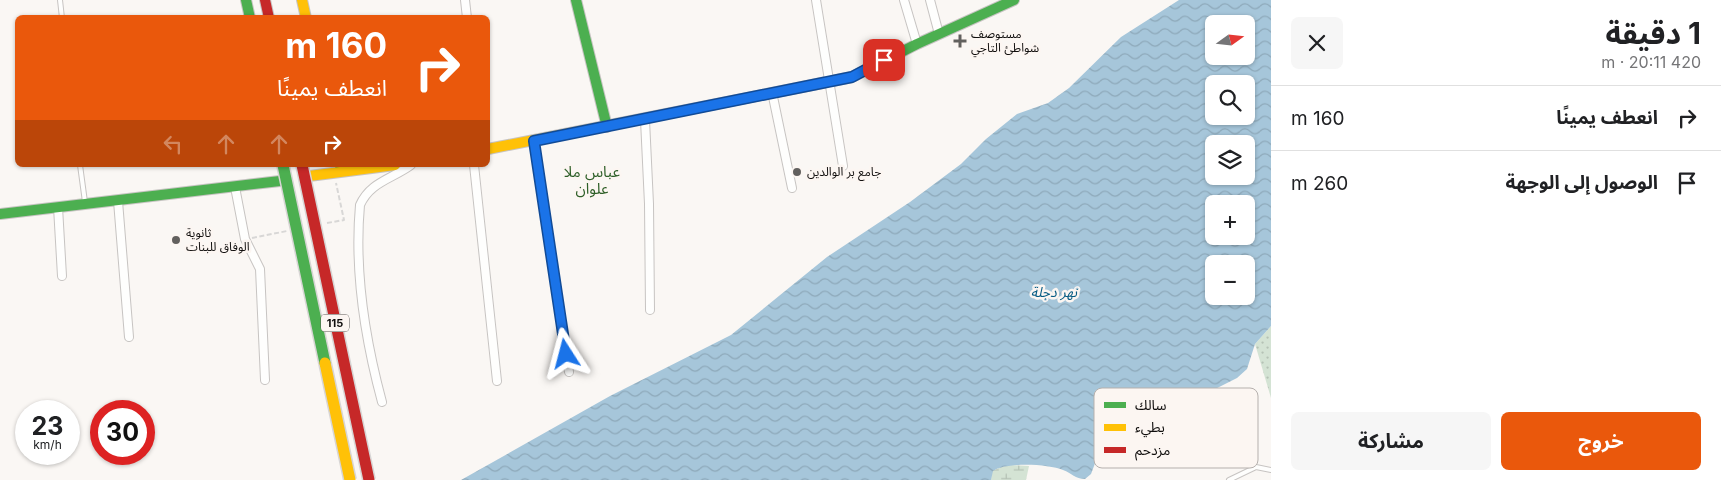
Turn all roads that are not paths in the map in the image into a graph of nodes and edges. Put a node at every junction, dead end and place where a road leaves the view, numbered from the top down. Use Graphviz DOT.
graph roads {
  1 [pos="60,0"];
  2 [pos="246,0"];
  3 [pos="265,0"];
  4 [pos="302,0"];
  5 [pos="465,0"];
  6 [pos="576,0"];
  7 [pos="816,0"];
  8 [pos="904,0"];
  9 [pos="930,0"];
  10 [pos="1014,0"];
  11 [pos="62,15"];
  12 [pos="249,15"];
  13 [pos="268,15"];
  14 [pos="305,15"];
  15 [pos="467,15"];
  16 [pos="939,34"];
  17 [pos="917,44"];
  18 [pos="829,82"];
  19 [pos="772,92"];
  20 [pos="645,120"];
  21 [pos="607,127"];
  22 [pos="534,141"];
  23 [pos="490,150"];
  24 [pos="843,166"];
  25 [pos="80,167"];
  26 [pos="283,167"];
  27 [pos="302,167"];
  28 [pos="366,167"];
  29 [pos="407,167"];
  30 [pos="474,167"];
  31 [pos="338,169"];
  32 [pos="309,176"];
  33 [pos="280,181"];
  34 [pos="235,187"];
  35 [pos="792,188"];
  36 [pos="118,200"];
  37 [pos="85,204"];
  38 [pos="58,207"];
  39 [pos="0,214"];
  40 [pos="62,276"];
  41 [pos="650,310"];
  42 [pos="129,337"];
  43 [pos="569,372"];
  44 [pos="265,380"];
  45 [pos="497,380"];
  46 [pos="382,402"];
  47 [pos="1258,467"];
  48 [pos="1254,468"];
  49 [pos="1271,470"];
  50 [pos="350,480"];
  51 [pos="369,480"];
  52 [pos="1229,480"];
  1 -- 11 [label="lane"];
  2 -- 12 [label="main road"];
  3 -- 13 [label="main road"];
  4 -- 14 [label="main road"];
  5 -- 15 [label="street"];
  6 -- 21 [label="main road"];
  7 -- 18 [label="street"];
  8 -- 17 [label="street"];
  9 -- 16 [label="street"];
  10 -- 16 [label="main road"];
  16 -- 17 [label="main road"];
  17 -- 18 [label="main road"];
  18 -- 19 [label="main road"];
  18 -- 24 [label="street"];
  19 -- 20 [label="main road"];
  19 -- 35 [label="street"];
  20 -- 21 [label="main road"];
  20 -- 41 [label="street"];
  21 -- 22 [label="main road"];
  22 -- 23 [label="main road"];
  22 -- 43 [label="street"];
  25 -- 37 [label="lane"];
  26 -- 50 [label="main road, 115, bridge"];
  27 -- 51 [label="main road, 115, bridge"];
  28 -- 31 [label="main road"];
  29 -- 46 [label="street"];
  30 -- 45 [label="street"];
  31 -- 32 [label="main road"];
  33 -- 34 [label="main road"];
  34 -- 36 [label="main road"];
  34 -- 44 [label="street"];
  36 -- 37 [label="main road"];
  36 -- 42 [label="street"];
  37 -- 38 [label="main road"];
  38 -- 39 [label="main road"];
  38 -- 40 [label="street"];
  47 -- 49 [label="lane"];
  48 -- 52 [label="lane"];
}
